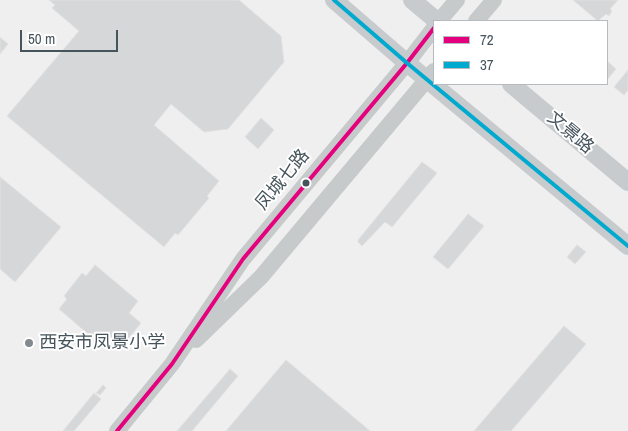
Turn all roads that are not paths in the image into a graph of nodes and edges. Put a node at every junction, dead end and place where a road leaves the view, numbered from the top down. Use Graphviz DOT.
graph roads {
  1 [pos="334,0"];
  2 [pos="412,0"];
  3 [pos="457,0"];
  4 [pos="494,0"];
  5 [pos="437,20"];
  6 [pos="439,20"];
  7 [pos="477,20"];
  8 [pos="433,29"];
  9 [pos="407,63"];
  10 [pos="431,76"];
  11 [pos="441,85"];
  12 [pos="512,85"];
  13 [pos="628,182"];
  14 [pos="628,246"];
  15 [pos="172,364"];
  16 [pos="118,431"];
  1 -- 9 [label="main road"];
  2 -- 5 [label="main road"];
  3 -- 6 [label="street"];
  4 -- 7 [label="street"];
  8 -- 9 [label="street, 凤城七路"];
  9 -- 10 [label="main road"];
  9 -- 15 [label="street, 凤城七路"];
  10 -- 15 [label="street, 凤城七路"];
  11 -- 14 [label="main road"];
  12 -- 13 [label="main road, 文景路"];
  15 -- 16 [label="street, 凤城七路"];
}
